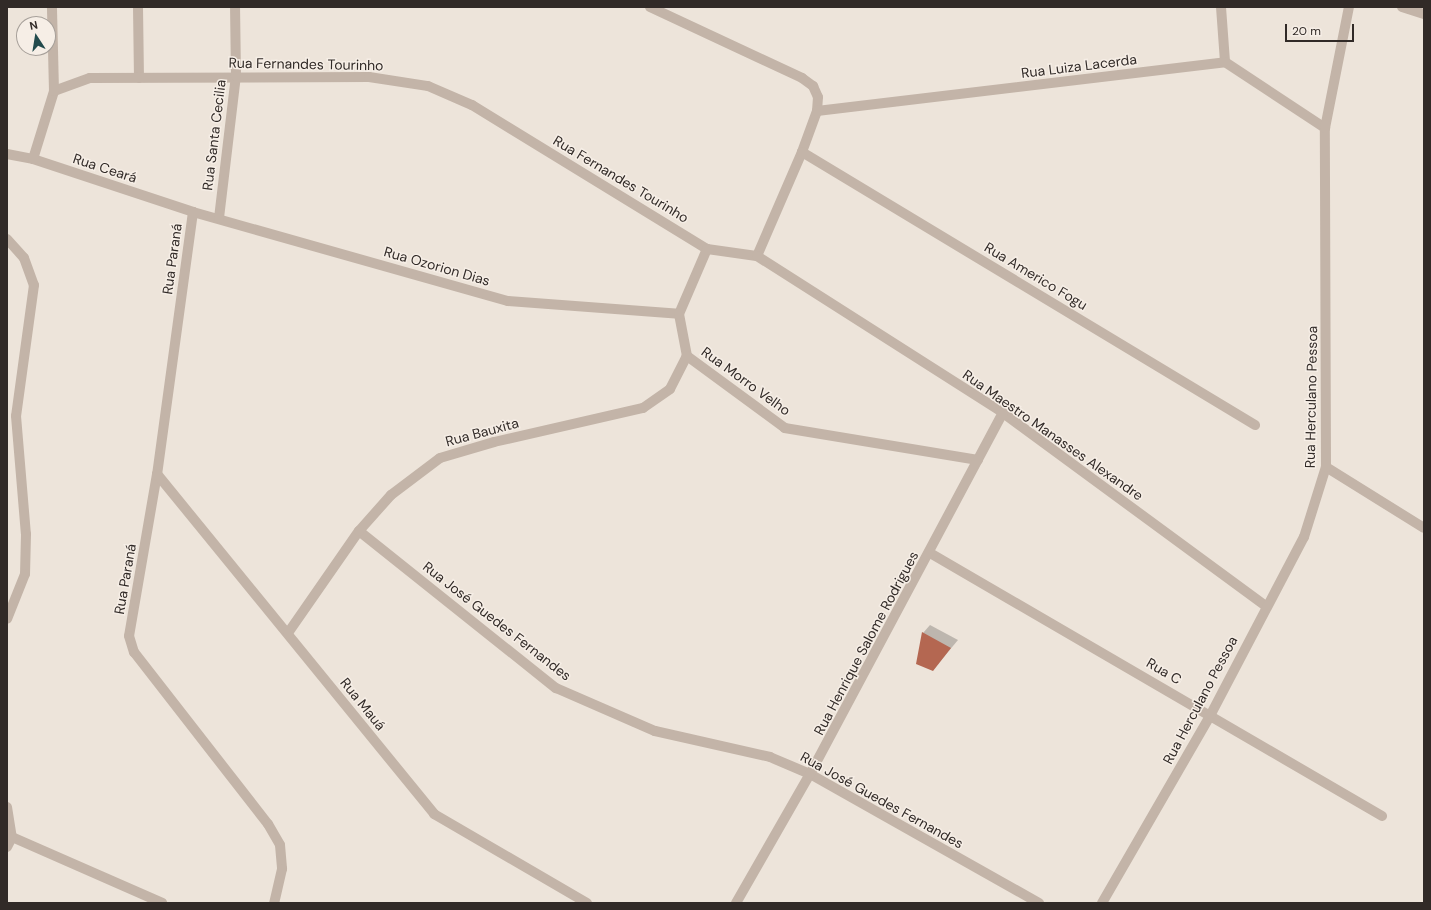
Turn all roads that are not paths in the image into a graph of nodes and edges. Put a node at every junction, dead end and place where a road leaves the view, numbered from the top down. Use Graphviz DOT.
graph roads {
  1 [pos="52,7"];
  2 [pos="138,7"];
  3 [pos="235,7"];
  4 [pos="650,7"];
  5 [pos="1221,7"];
  6 [pos="1349,7"];
  7 [pos="1402,7"];
  8 [pos="1424,14"];
  9 [pos="1225,62"];
  10 [pos="236,76"];
  11 [pos="139,78"];
  12 [pos="54,91"];
  13 [pos="817,111"];
  14 [pos="1325,128"];
  15 [pos="802,152"];
  16 [pos="7,154"];
  17 [pos="33,159"];
  18 [pos="193,212"];
  19 [pos="219,218"];
  20 [pos="7,239"];
  21 [pos="707,249"];
  22 [pos="757,256"];
  23 [pos="679,314"];
  24 [pos="687,356"];
  25 [pos="1003,413"];
  26 [pos="1255,425"];
  27 [pos="978,460"];
  28 [pos="1326,467"];
  29 [pos="157,474"];
  30 [pos="1424,528"];
  31 [pos="359,531"];
  32 [pos="930,553"];
  33 [pos="1266,606"];
  34 [pos="7,619"];
  35 [pos="288,633"];
  36 [pos="1211,714"];
  37 [pos="810,774"];
  38 [pos="7,807"];
  39 [pos="1382,816"];
  40 [pos="12,837"];
  41 [pos="7,847"];
  42 [pos="162,903"];
  43 [pos="274,903"];
  44 [pos="587,903"];
  45 [pos="736,903"];
  46 [pos="1039,903"];
  47 [pos="1102,903"];
  1 -- 12 [label="street"];
  2 -- 11 [label="street"];
  3 -- 10 [label="street, Rua Santa Cecilia"];
  4 -- 13 [label="street"];
  5 -- 9 [label="street"];
  6 -- 14 [label="street, Rua Herculano Pessoa"];
  7 -- 8 [label="street"];
  9 -- 13 [label="street, Rua Luiza Lacerda"];
  9 -- 14 [label="street"];
  10 -- 11 [label="street, Rua Fernandes Tourinho"];
  10 -- 19 [label="street, Rua Santa Cecilia"];
  10 -- 21 [label="street, Rua Fernandes Tourinho"];
  11 -- 12 [label="street, Rua Fernandes Tourinho"];
  12 -- 17 [label="street"];
  13 -- 15 [label="street"];
  14 -- 28 [label="street, Rua Herculano Pessoa"];
  15 -- 22 [label="street"];
  15 -- 26 [label="street, Rua Americo Fogu"];
  16 -- 17 [label="street, Rua Ceará"];
  17 -- 18 [label="street, Rua Ceará"];
  18 -- 19 [label="street, Rua Ozorion Dias"];
  18 -- 29 [label="street, Rua Paraná"];
  19 -- 23 [label="street, Rua Ozorion Dias"];
  20 -- 34 [label="street"];
  21 -- 22 [label="street"];
  21 -- 23 [label="street"];
  22 -- 25 [label="street, Rua Maestro Manasses Alexandre"];
  23 -- 24 [label="street, Rua Morro Velho"];
  24 -- 27 [label="street, Rua Morro Velho"];
  24 -- 31 [label="street, Rua Bauxita"];
  25 -- 27 [label="street, Rua Henrique Salome Rodrigues"];
  25 -- 33 [label="street, Rua Maestro Manasses Alexandre"];
  27 -- 32 [label="street, Rua Henrique Salome Rodrigues"];
  28 -- 30 [label="street"];
  28 -- 33 [label="street, Rua Herculano Pessoa"];
  29 -- 35 [label="street, Rua Mauá"];
  29 -- 43 [label="street, Rua Paraná"];
  31 -- 35 [label="street, Rua Bauxita"];
  31 -- 37 [label="street, Rua José Guedes Fernandes"];
  32 -- 36 [label="street, Rua C"];
  32 -- 37 [label="street, Rua Henrique Salome Rodrigues"];
  33 -- 36 [label="street, Rua Herculano Pessoa"];
  35 -- 44 [label="street, Rua Mauá"];
  36 -- 39 [label="street, Rua C"];
  36 -- 47 [label="street, Rua Herculano Pessoa"];
  37 -- 45 [label="street, Rua Henrique Salome Rodrigues"];
  37 -- 46 [label="street, Rua José Guedes Fernandes"];
  38 -- 40 [label="street"];
  40 -- 41 [label="street"];
  40 -- 42 [label="street"];
}
